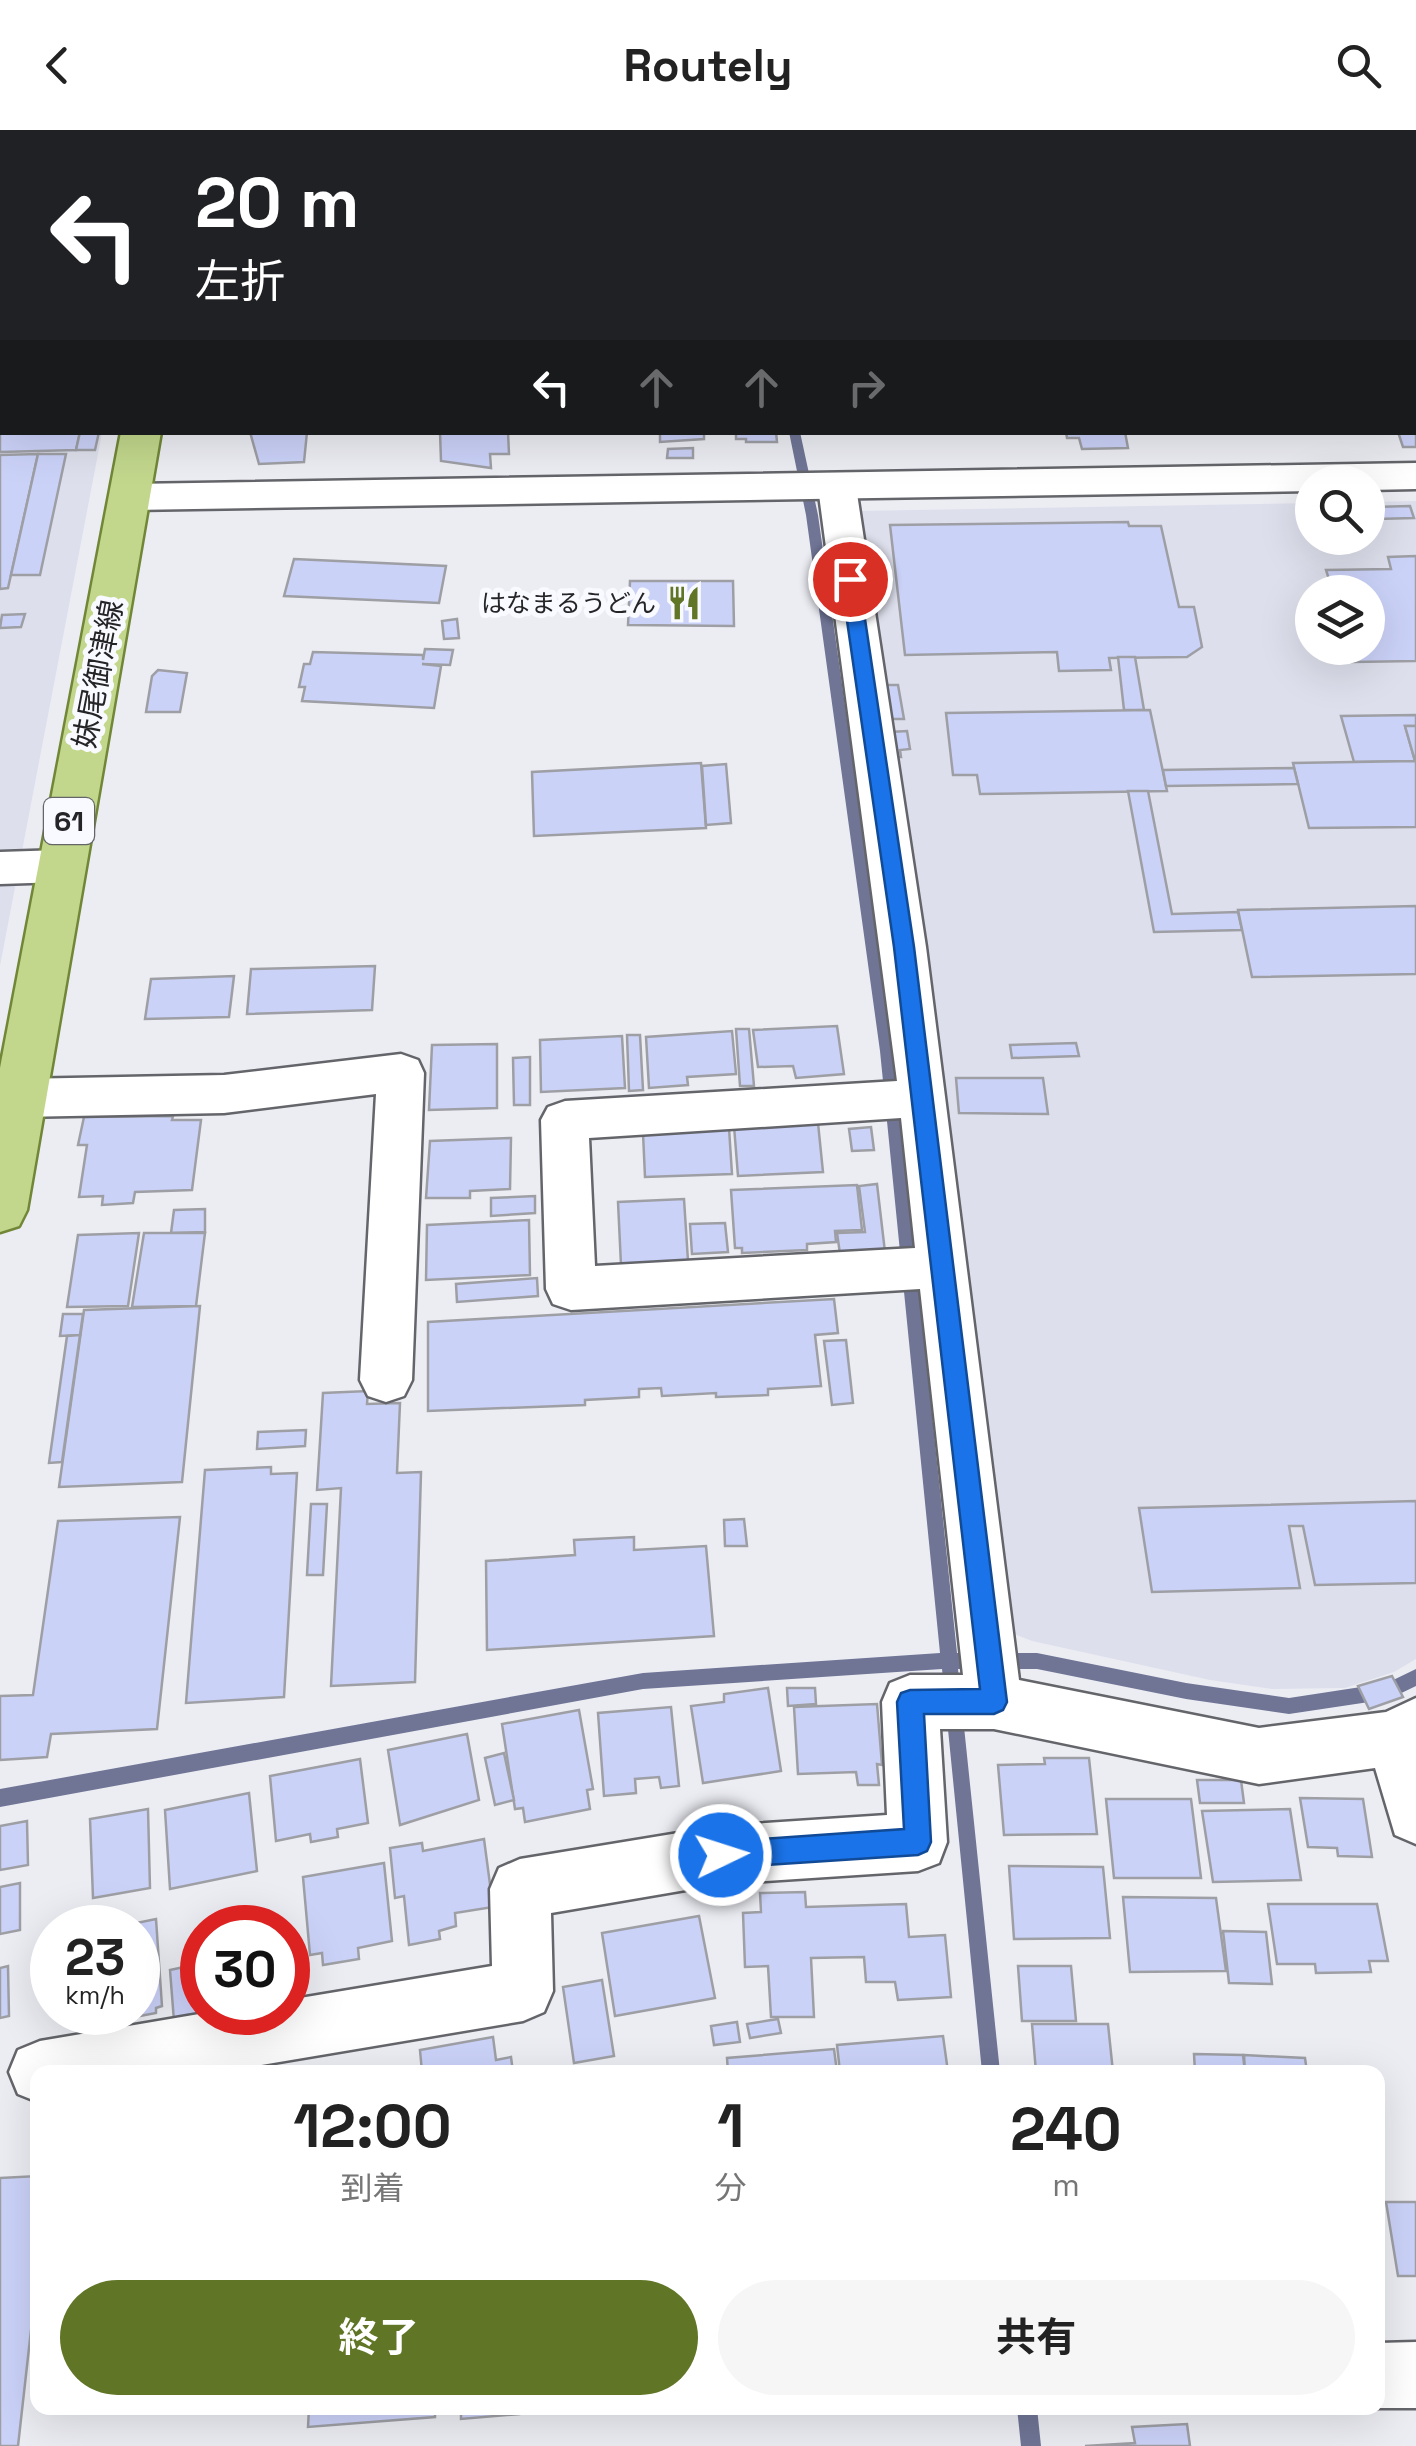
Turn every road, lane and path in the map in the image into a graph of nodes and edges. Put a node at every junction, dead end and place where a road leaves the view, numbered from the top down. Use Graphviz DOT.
graph roads {
  1 [pos="141,435"];
  2 [pos="1416,476"];
  3 [pos="816,487"];
  4 [pos="132,497"];
  5 [pos="61,866"];
  6 [pos="0,868"];
  7 [pos="19,1098"];
  8 [pos="899,1100"];
  9 [pos="0,1210"];
  10 [pos="917,1269"];
  11 [pos="386,1380"];
  12 [pos="975,1686"];
  13 [pos="1405,1732"];
  14 [pos="1416,1815"];
  15 [pos="86,2065"];
  16 [pos="30,2074"];
  17 [pos="0,2079"];
  18 [pos="1385,2376"];
  19 [pos="1416,2376"];
  1 -- 4 [label="main road, 妹尾御津線 / 61"];
  2 -- 3 [label="street"];
  3 -- 4 [label="street"];
  3 -- 8 [label="street"];
  4 -- 5 [label="main road, 妹尾御津線 / 61"];
  5 -- 6 [label="street"];
  5 -- 7 [label="main road, 妹尾御津線 / 61"];
  7 -- 9 [label="main road, 妹尾御津線 / 61"];
  7 -- 11 [label="street"];
  8 -- 10 [label="street"];
  8 -- 10 [label="street"];
  10 -- 12 [label="street"];
  12 -- 13 [label="street"];
  12 -- 15 [label="street"];
  13 -- 14 [label="street"];
  16 -- 17 [label="street"];
  18 -- 19 [label="street"];
}
